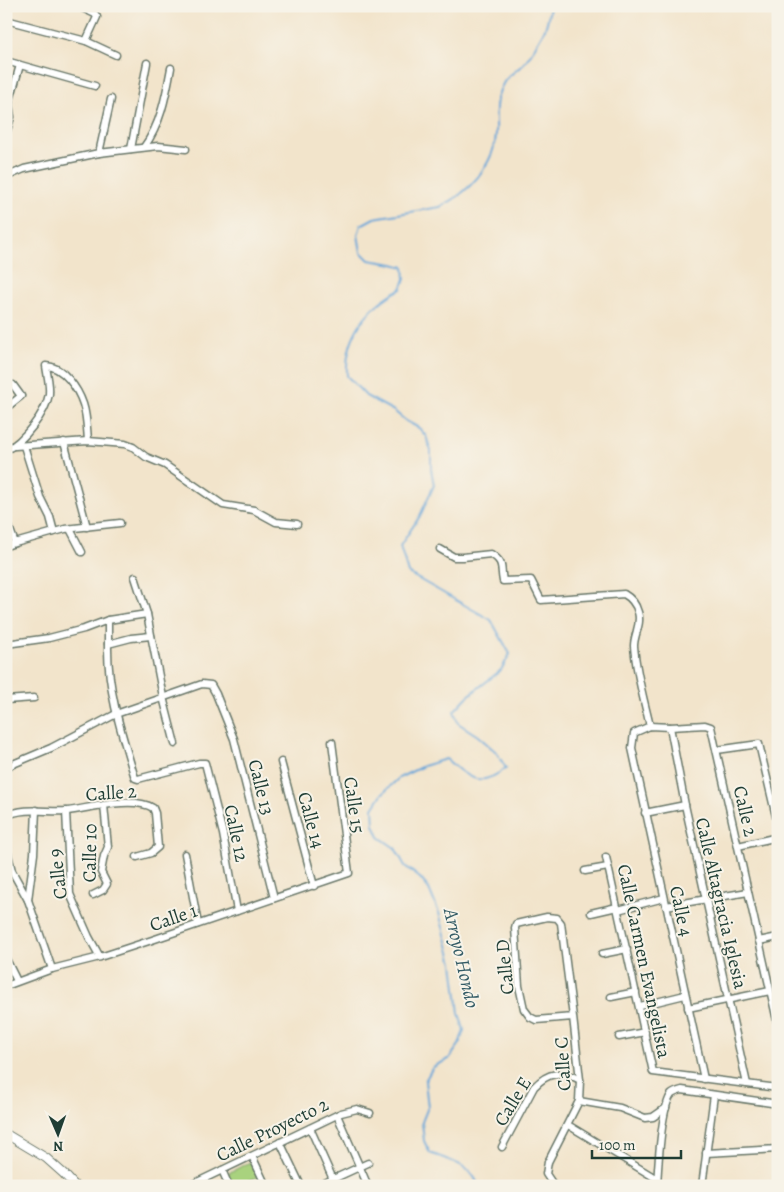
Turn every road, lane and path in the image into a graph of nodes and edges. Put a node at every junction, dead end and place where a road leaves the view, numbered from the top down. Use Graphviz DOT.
graph roads {
  1 [pos="78,6"];
  2 [pos="6,20"];
  3 [pos="86,41"];
  4 [pos="116,55"];
  5 [pos="6,61"];
  6 [pos="148,63"];
  7 [pos="20,65"];
  8 [pos="171,68"];
  9 [pos="95,86"];
  10 [pos="111,99"];
  11 [pos="9,113"];
  12 [pos="6,134"];
  13 [pos="144,147"];
  14 [pos="131,149"];
  15 [pos="186,149"];
  16 [pos="99,153"];
  17 [pos="6,177"];
  18 [pos="14,385"];
  19 [pos="6,407"];
  20 [pos="88,441"];
  21 [pos="64,442"];
  22 [pos="15,446"];
  23 [pos="24,446"];
  24 [pos="6,450"];
  25 [pos="6,519"];
  26 [pos="120,523"];
  27 [pos="297,524"];
  28 [pos="86,527"];
  29 [pos="70,529"];
  30 [pos="54,532"];
  31 [pos="15,543"];
  32 [pos="6,546"];
  33 [pos="440,549"];
  34 [pos="82,552"];
  35 [pos="134,577"];
  36 [pos="147,614"];
  37 [pos="108,620"];
  38 [pos="151,636"];
  39 [pos="6,644"];
  40 [pos="108,644"];
  41 [pos="163,696"];
  42 [pos="34,698"];
  43 [pos="6,700"];
  44 [pos="116,714"];
  45 [pos="650,726"];
  46 [pos="670,728"];
  47 [pos="332,742"];
  48 [pos="175,744"];
  49 [pos="717,750"];
  50 [pos="281,762"];
  51 [pos="6,767"];
  52 [pos="104,805"];
  53 [pos="685,805"];
  54 [pos="36,810"];
  55 [pos="66,811"];
  56 [pos="645,813"];
  57 [pos="6,816"];
  58 [pos="778,825"];
  59 [pos="778,837"];
  60 [pos="6,846"];
  61 [pos="738,846"];
  62 [pos="185,854"];
  63 [pos="136,857"];
  64 [pos="606,857"];
  65 [pos="608,867"];
  66 [pos="585,871"];
  67 [pos="349,873"];
  68 [pos="314,886"];
  69 [pos="748,892"];
  70 [pos="93,895"];
  71 [pos="274,898"];
  72 [pos="664,898"];
  73 [pos="707,899"];
  74 [pos="28,900"];
  75 [pos="666,906"];
  76 [pos="617,909"];
  77 [pos="237,910"];
  78 [pos="590,912"];
  79 [pos="198,924"];
  80 [pos="562,931"];
  81 [pos="778,937"];
  82 [pos="759,941"];
  83 [pos="626,949"];
  84 [pos="602,954"];
  85 [pos="100,957"];
  86 [pos="6,958"];
  87 [pos="52,969"];
  88 [pos="16,981"];
  89 [pos="6,986"];
  90 [pos="636,992"];
  91 [pos="770,992"];
  92 [pos="685,995"];
  93 [pos="611,997"];
  94 [pos="728,1000"];
  95 [pos="640,1006"];
  96 [pos="688,1008"];
  97 [pos="777,1014"];
  98 [pos="573,1017"];
  99 [pos="778,1025"];
  100 [pos="645,1032"];
  101 [pos="619,1037"];
  102 [pos="580,1080"];
  103 [pos="704,1080"];
  104 [pos="747,1084"];
  105 [pos="778,1088"];
  106 [pos="714,1095"];
  107 [pos="580,1101"];
  108 [pos="778,1104"];
  109 [pos="666,1108"];
  110 [pos="370,1113"];
  111 [pos="337,1115"];
  112 [pos="568,1125"];
  113 [pos="310,1128"];
  114 [pos="6,1134"];
  115 [pos="280,1142"];
  116 [pos="502,1147"];
  117 [pos="778,1149"];
  118 [pos="706,1153"];
  119 [pos="252,1156"];
  120 [pos="368,1163"];
  121 [pos="359,1167"];
  122 [pos="222,1170"];
  123 [pos="335,1182"];
  124 [pos="657,1182"];
  125 [pos="194,1185"];
  126 [pos="75,1186"];
  127 [pos="229,1186"];
  128 [pos="266,1186"];
  129 [pos="301,1186"];
  130 [pos="318,1186"];
  131 [pos="368,1186"];
  132 [pos="554,1186"];
  133 [pos="702,1186"];
  1 -- 3 [label="street"];
  2 -- 3 [label="street"];
  3 -- 4 [label="street"];
  5 -- 7 [label="street"];
  6 -- 14 [label="street"];
  7 -- 9 [label="street"];
  7 -- 11 [label="street"];
  8 -- 13 [label="street"];
  10 -- 16 [label="street"];
  11 -- 12 [label="street"];
  13 -- 14 [label="street"];
  13 -- 15 [label="street"];
  14 -- 16 [label="street"];
  16 -- 17 [label="street"];
  18 -- 19 [label="street"];
  20 -- 21 [label="street"];
  20 -- 22 [label="street"];
  20 -- 27 [label="street"];
  21 -- 23 [label="street"];
  21 -- 28 [label="street"];
  22 -- 23 [label="street"];
  22 -- 24 [label="street"];
  23 -- 30 [label="street"];
  25 -- 31 [label="street"];
  26 -- 28 [label="street"];
  28 -- 29 [label="street"];
  29 -- 30 [label="street"];
  29 -- 34 [label="street"];
  30 -- 31 [label="street"];
  31 -- 32 [label="street"];
  33 -- 45 [label="street"];
  35 -- 36 [label="street"];
  36 -- 37 [label="street"];
  36 -- 38 [label="street"];
  37 -- 39 [label="street"];
  37 -- 40 [label="street"];
  38 -- 40 [label="street"];
  38 -- 41 [label="street"];
  40 -- 44 [label="street"];
  41 -- 44 [label="street"];
  41 -- 48 [label="street"];
  41 -- 71 [label="street, Calle 13"];
  42 -- 43 [label="street"];
  44 -- 51 [label="street"];
  44 -- 77 [label="street, Calle 12"];
  45 -- 46 [label="street"];
  45 -- 56 [label="street, Calle 4"];
  46 -- 49 [label="street, Calle 2"];
  46 -- 53 [label="street, Calle Altagracia Iglesia"];
  47 -- 67 [label="street, Calle 15"];
  49 -- 58 [label="street"];
  49 -- 61 [label="street, Calle 2"];
  50 -- 68 [label="street, Calle 14"];
  52 -- 55 [label="street, Calle 2"];
  52 -- 63 [label="street, Calle 2"];
  52 -- 70 [label="street, Calle 10"];
  53 -- 56 [label="street"];
  53 -- 73 [label="street, Calle Altagracia Iglesia"];
  54 -- 55 [label="street, Calle 2"];
  54 -- 57 [label="street, Calle 2"];
  54 -- 74 [label="street"];
  55 -- 85 [label="street, Calle 9"];
  56 -- 72 [label="street, Calle 4"];
  59 -- 61 [label="street"];
  60 -- 74 [label="street"];
  61 -- 69 [label="street, Calle 2"];
  62 -- 79 [label="street"];
  64 -- 65 [label="street, Calle Carmen Evangelista"];
  65 -- 66 [label="street"];
  65 -- 76 [label="street, Calle Carmen Evangelista"];
  67 -- 68 [label="street, Calle 1"];
  68 -- 71 [label="street, Calle 1"];
  69 -- 73 [label="street"];
  69 -- 82 [label="street, Calle 2"];
  71 -- 77 [label="street, Calle 1"];
  72 -- 75 [label="street, Calle 4"];
  72 -- 76 [label="street"];
  73 -- 75 [label="street"];
  73 -- 94 [label="street, Calle Altagracia Iglesia"];
  74 -- 87 [label="street"];
  75 -- 92 [label="street, Calle 4"];
  76 -- 78 [label="street"];
  76 -- 83 [label="street, Calle Carmen Evangelista"];
  77 -- 79 [label="street, Calle 1"];
  79 -- 85 [label="street, Calle 1"];
  80 -- 98 [label="street, Calle C"];
  80 -- 98 [label="street, Calle D"];
  81 -- 82 [label="street"];
  82 -- 91 [label="street, Calle 2"];
  83 -- 84 [label="street"];
  83 -- 90 [label="street, Calle Carmen Evangelista"];
  85 -- 87 [label="street, Calle 1"];
  86 -- 88 [label="street"];
  87 -- 88 [label="street, Calle 1"];
  88 -- 89 [label="street, Calle 1"];
  90 -- 93 [label="street"];
  90 -- 95 [label="street, Calle Carmen Evangelista"];
  91 -- 94 [label="street"];
  91 -- 97 [label="street, Calle 2"];
  92 -- 95 [label="street"];
  92 -- 96 [label="street, Calle 4"];
  94 -- 96 [label="street"];
  94 -- 104 [label="street, Calle Altagracia Iglesia"];
  95 -- 100 [label="street, Calle Carmen Evangelista"];
  96 -- 103 [label="street, Calle 4"];
  97 -- 99 [label="street, Calle 2"];
  98 -- 102 [label="street, Calle C"];
  100 -- 101 [label="street"];
  100 -- 103 [label="street, Calle Carmen Evangelista"];
  102 -- 107 [label="street, Calle C"];
  102 -- 116 [label="street, Calle E"];
  103 -- 104 [label="street"];
  104 -- 105 [label="street"];
  106 -- 108 [label="street"];
  106 -- 109 [label="street"];
  106 -- 118 [label="street"];
  107 -- 109 [label="street"];
  107 -- 112 [label="street, Calle C"];
  109 -- 124 [label="street"];
  110 -- 111 [label="street, Calle Proyecto 2"];
  111 -- 113 [label="street, Calle Proyecto 2"];
  111 -- 121 [label="street"];
  112 -- 124 [label="street"];
  112 -- 132 [label="street, Calle C"];
  113 -- 115 [label="street, Calle Proyecto 2"];
  113 -- 123 [label="street"];
  114 -- 126 [label="street"];
  115 -- 119 [label="street, Calle Proyecto 2"];
  115 -- 129 [label="street"];
  117 -- 118 [label="street"];
  118 -- 133 [label="street"];
  119 -- 122 [label="street, Calle Proyecto 2"];
  119 -- 128 [label="street"];
  120 -- 121 [label="street"];
  121 -- 123 [label="street"];
  121 -- 131 [label="street"];
  122 -- 125 [label="street, Calle Proyecto 2"];
  122 -- 127 [label="street"];
  123 -- 130 [label="street"];
}
